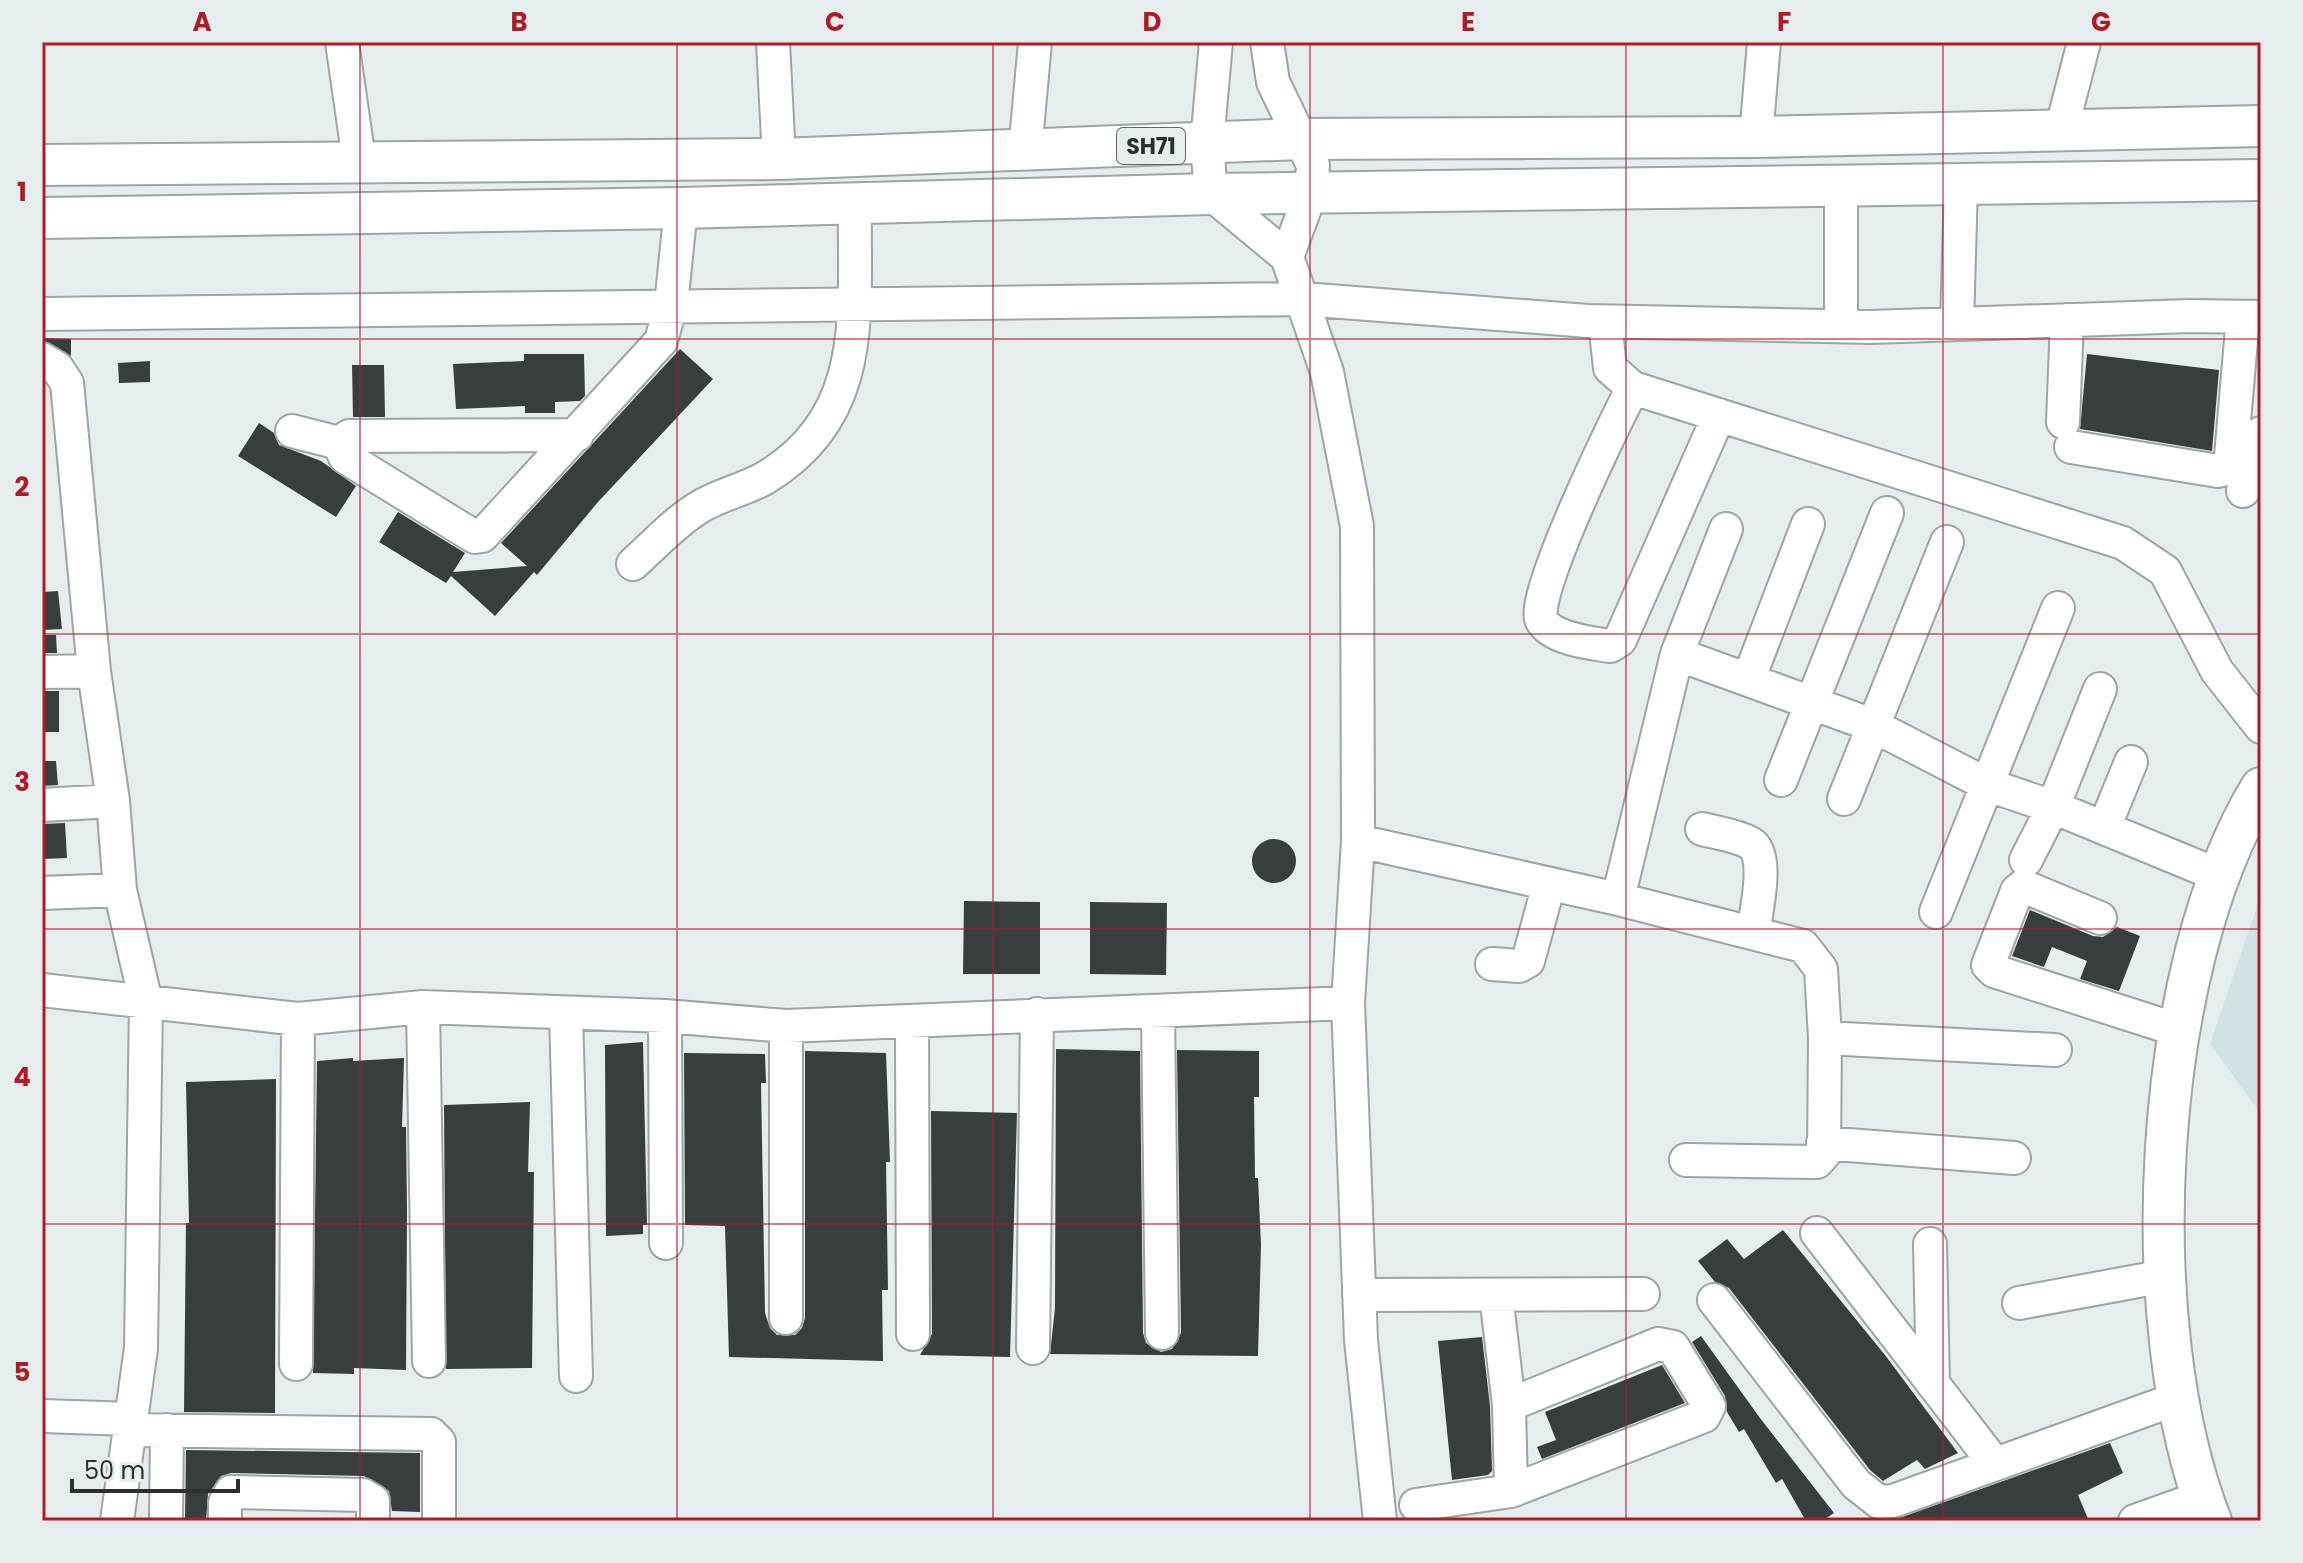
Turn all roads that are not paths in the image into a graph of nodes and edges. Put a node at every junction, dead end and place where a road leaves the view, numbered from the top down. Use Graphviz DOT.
graph roads {
  1 [pos="342,42"];
  2 [pos="773,42"];
  3 [pos="1035,42"];
  4 [pos="1216,42"];
  5 [pos="1267,42"];
  6 [pos="1764,42"];
  7 [pos="2084,42"];
  8 [pos="2261,126"];
  9 [pos="2061,131"];
  10 [pos="1756,137"];
  11 [pos="1300,139"];
  12 [pos="1207,143"];
  13 [pos="1025,152"];
  14 [pos="779,159"];
  15 [pos="359,160"];
  16 [pos="42,165"];
  17 [pos="2261,180"];
  18 [pos="1961,184"];
  19 [pos="1841,186"];
  20 [pos="1311,192"];
  21 [pos="1211,194"];
  22 [pos="855,203"];
  23 [pos="681,208"];
  24 [pos="42,218"];
  25 [pos="1287,257"];
  26 [pos="1303,299"];
  27 [pos="853,304"];
  28 [pos="671,305"];
  29 [pos="42,314"];
  30 [pos="2252,317"];
  31 [pos="2067,320"];
  32 [pos="1605,322"];
  33 [pos="1957,324"];
  34 [pos="1841,326"];
  35 [pos="42,359"];
  36 [pos="2248,373"];
  37 [pos="1633,388"];
  38 [pos="1719,415"];
  39 [pos="2261,420"];
  40 [pos="292,431"];
  41 [pos="2261,433"];
  42 [pos="577,435"];
  43 [pos="339,443"];
  44 [pos="2243,491"];
  45 [pos="1887,513"];
  46 [pos="1808,524"];
  47 [pos="1726,529"];
  48 [pos="1947,542"];
  49 [pos="633,564"];
  50 [pos="2058,608"];
  51 [pos="1677,654"];
  52 [pos="94,671"];
  53 [pos="42,672"];
  54 [pos="1749,678"];
  55 [pos="2100,689"];
  56 [pos="1810,702"];
  57 [pos="1872,725"];
  58 [pos="2261,727"];
  59 [pos="2131,762"];
  60 [pos="1781,780"];
  61 [pos="1988,785"];
  62 [pos="2261,788"];
  63 [pos="1844,799"];
  64 [pos="113,801"];
  65 [pos="42,805"];
  66 [pos="2053,807"];
  67 [pos="2104,828"];
  68 [pos="1702,829"];
  69 [pos="1358,841"];
  70 [pos="2241,849"];
  71 [pos="2026,860"];
  72 [pos="1549,884"];
  73 [pos="120,890"];
  74 [pos="42,893"];
  75 [pos="1618,899"];
  76 [pos="1936,912"];
  77 [pos="2100,918"];
  78 [pos="1753,933"];
  79 [pos="1492,964"];
  80 [pos="42,990"];
  81 [pos="146,1002"];
  82 [pos="1348,1003"];
  83 [pos="423,1007"];
  84 [pos="1158,1011"];
  85 [pos="566,1013"];
  86 [pos="1037,1014"];
  87 [pos="665,1016"];
  88 [pos="298,1019"];
  89 [pos="912,1022"];
  90 [pos="786,1026"];
  91 [pos="2181,1031"];
  92 [pos="1825,1038"];
  93 [pos="2055,1050"];
  94 [pos="2181,1103"];
  95 [pos="1823,1143"];
  96 [pos="2014,1158"];
  97 [pos="1686,1160"];
  98 [pos="1817,1233"];
  99 [pos="666,1243"];
  100 [pos="1930,1244"];
  101 [pos="2165,1276"];
  102 [pos="1643,1294"];
  103 [pos="1359,1295"];
  104 [pos="1496,1295"];
  105 [pos="1714,1300"];
  106 [pos="2019,1303"];
  107 [pos="786,1318"];
  108 [pos="1162,1333"];
  109 [pos="913,1334"];
  110 [pos="1033,1348"];
  111 [pos="429,1361"];
  112 [pos="296,1364"];
  113 [pos="576,1376"];
  114 [pos="1933,1384"];
  115 [pos="2179,1398"];
  116 [pos="1509,1405"];
  117 [pos="42,1416"];
  118 [pos="131,1425"];
  119 [pos="167,1430"];
  120 [pos="1995,1464"];
  121 [pos="1511,1491"];
  122 [pos="2208,1495"];
  123 [pos="1416,1505"];
  124 [pos="117,1521"];
  125 [pos="166,1521"];
  126 [pos="225,1521"];
  127 [pos="373,1521"];
  128 [pos="439,1521"];
  129 [pos="1380,1521"];
  130 [pos="2135,1521"];
  131 [pos="2238,1521"];
  1 -- 15 [label="street"];
  2 -- 14 [label="street"];
  3 -- 13 [label="street"];
  4 -- 12 [label="street"];
  5 -- 11 [label="street"];
  6 -- 10 [label="street"];
  7 -- 9 [label="street"];
  8 -- 9 [label="main road, SH71"];
  9 -- 10 [label="main road, SH71"];
  10 -- 11 [label="main road, SH71"];
  11 -- 12 [label="main road, SH71"];
  11 -- 20 [label="street"];
  12 -- 13 [label="main road, SH71"];
  12 -- 21 [label="street"];
  13 -- 14 [label="main road, SH71"];
  14 -- 15 [label="main road, SH71"];
  15 -- 16 [label="main road, SH71"];
  17 -- 18 [label="main road, SH71"];
  18 -- 19 [label="main road, SH71"];
  18 -- 33 [label="street"];
  19 -- 20 [label="main road, SH71"];
  19 -- 34 [label="street"];
  20 -- 21 [label="main road, SH71"];
  20 -- 25 [label="street"];
  21 -- 22 [label="main road, SH71"];
  21 -- 25 [label="street"];
  22 -- 23 [label="main road, SH71"];
  22 -- 27 [label="street"];
  23 -- 24 [label="main road, SH71"];
  23 -- 28 [label="street"];
  25 -- 26 [label="street"];
  26 -- 27 [label="street"];
  26 -- 32 [label="street"];
  26 -- 69 [label="street"];
  27 -- 28 [label="street"];
  27 -- 49 [label="street"];
  28 -- 29 [label="street"];
  28 -- 42 [label="street"];
  30 -- 31 [label="street"];
  30 -- 31 [label="street"];
  31 -- 33 [label="street"];
  32 -- 34 [label="street"];
  32 -- 37 [label="street"];
  33 -- 34 [label="street"];
  35 -- 52 [label="street"];
  36 -- 39 [label="street"];
  37 -- 38 [label="street"];
  37 -- 38 [label="street"];
  38 -- 58 [label="street"];
  40 -- 43 [label="street"];
  41 -- 44 [label="street"];
  42 -- 43 [label="street"];
  42 -- 43 [label="street"];
  45 -- 56 [label="street"];
  46 -- 54 [label="street"];
  47 -- 51 [label="street"];
  48 -- 57 [label="street"];
  50 -- 61 [label="street"];
  51 -- 54 [label="street"];
  51 -- 75 [label="street"];
  52 -- 53 [label="street"];
  52 -- 64 [label="street"];
  54 -- 56 [label="street"];
  55 -- 66 [label="street"];
  56 -- 57 [label="street"];
  56 -- 60 [label="street"];
  57 -- 61 [label="street"];
  57 -- 63 [label="street"];
  59 -- 67 [label="street"];
  61 -- 66 [label="street"];
  61 -- 76 [label="street"];
  62 -- 70 [label="main road"];
  64 -- 65 [label="street"];
  64 -- 73 [label="street"];
  66 -- 67 [label="street"];
  66 -- 71 [label="street"];
  67 -- 70 [label="street"];
  68 -- 78 [label="street"];
  69 -- 72 [label="street"];
  69 -- 82 [label="street"];
  70 -- 91 [label="main road"];
  70 -- 94 [label="main road"];
  72 -- 75 [label="street"];
  72 -- 79 [label="street"];
  73 -- 74 [label="street"];
  73 -- 81 [label="street"];
  75 -- 78 [label="street"];
  77 -- 91 [label="street"];
  78 -- 92 [label="street"];
  80 -- 81 [label="street"];
  81 -- 88 [label="street"];
  81 -- 118 [label="street"];
  82 -- 84 [label="street"];
  82 -- 103 [label="street"];
  83 -- 85 [label="street"];
  83 -- 88 [label="street"];
  83 -- 111 [label="street"];
  84 -- 86 [label="street"];
  84 -- 108 [label="street"];
  85 -- 87 [label="street"];
  85 -- 113 [label="street"];
  86 -- 89 [label="street"];
  86 -- 110 [label="street"];
  87 -- 90 [label="street"];
  87 -- 99 [label="street"];
  88 -- 112 [label="street"];
  89 -- 90 [label="street"];
  89 -- 109 [label="street"];
  90 -- 107 [label="street"];
  91 -- 94 [label="main road"];
  92 -- 93 [label="street"];
  92 -- 95 [label="street"];
  94 -- 101 [label="main road"];
  94 -- 122 [label="main road"];
  95 -- 96 [label="street"];
  95 -- 97 [label="street"];
  98 -- 114 [label="street"];
  100 -- 114 [label="street"];
  101 -- 106 [label="street"];
  101 -- 115 [label="main road"];
  102 -- 104 [label="street"];
  103 -- 104 [label="street"];
  103 -- 129 [label="street"];
  104 -- 116 [label="street"];
  105 -- 120 [label="street"];
  114 -- 120 [label="street"];
  115 -- 120 [label="street"];
  115 -- 122 [label="main road"];
  116 -- 121 [label="street"];
  116 -- 121 [label="street"];
  117 -- 118 [label="street"];
  118 -- 119 [label="street"];
  118 -- 124 [label="street"];
  119 -- 125 [label="street"];
  119 -- 128 [label="street"];
  121 -- 123 [label="street"];
  122 -- 130 [label="street"];
  122 -- 131 [label="main road"];
  126 -- 127 [label="street"];
}
